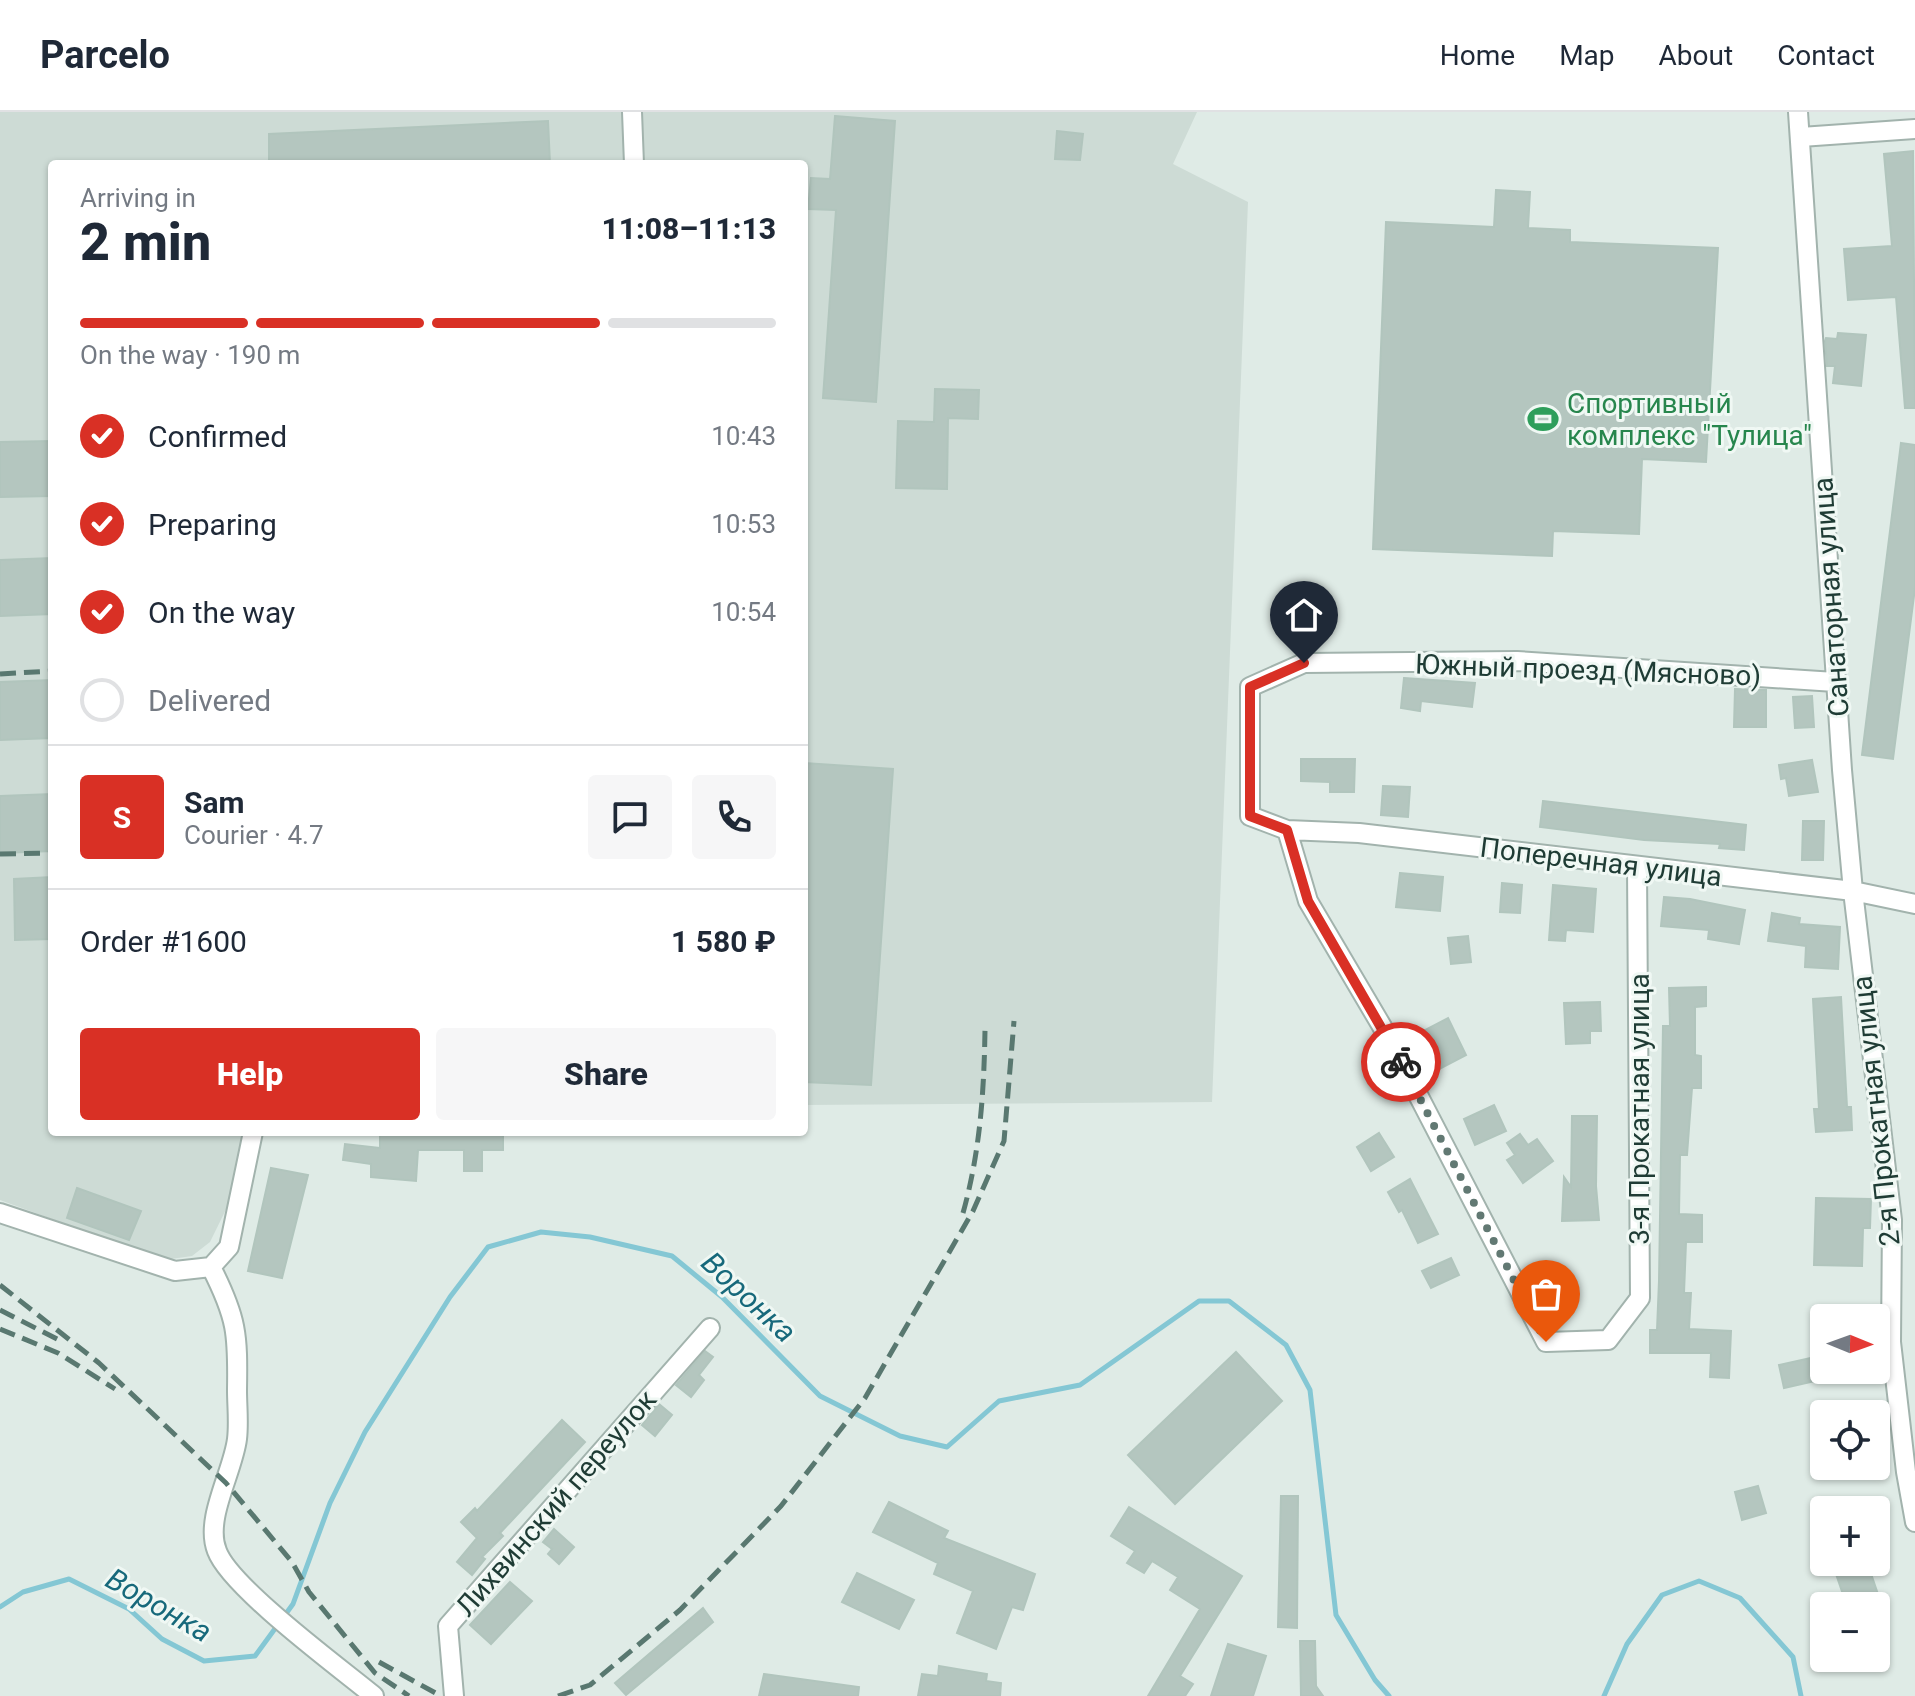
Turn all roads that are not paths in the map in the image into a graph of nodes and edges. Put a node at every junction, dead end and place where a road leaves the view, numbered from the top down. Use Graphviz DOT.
graph roads {
  1 [pos="632,112"];
  2 [pos="1798,112"];
  3 [pos="1915,129"];
  4 [pos="1801,137"];
  5 [pos="634,160"];
  6 [pos="1835,682"];
  7 [pos="1250,687"];
  8 [pos="1287,830"];
  9 [pos="1637,868"];
  10 [pos="1853,891"];
  11 [pos="1915,904"];
  12 [pos="252,1136"];
  13 [pos="0,1213"];
  14 [pos="211,1267"];
  15 [pos="710,1328"];
  16 [pos="1915,1522"];
  17 [pos="374,1696"];
  18 [pos="454,1696"];
  1 -- 5 [label="street"];
  2 -- 4 [label="street, Санаторная улица"];
  3 -- 4 [label="street"];
  4 -- 6 [label="street, Санаторная улица"];
  6 -- 7 [label="street, Южный проезд (Мясново)"];
  6 -- 10 [label="street, Санаторная улица"];
  7 -- 8 [label="street, Поперечная улица"];
  8 -- 9 [label="street, Поперечная улица"];
  8 -- 9 [label="street, 3-я Прокатная улица"];
  9 -- 10 [label="street, Поперечная улица"];
  10 -- 11 [label="street, Поперечная улица"];
  10 -- 16 [label="street, 2-я Прокатная улица"];
  12 -- 14 [label="street"];
  13 -- 14 [label="street"];
  14 -- 17 [label="street"];
  15 -- 18 [label="street, Лихвинский переулок"];
}
